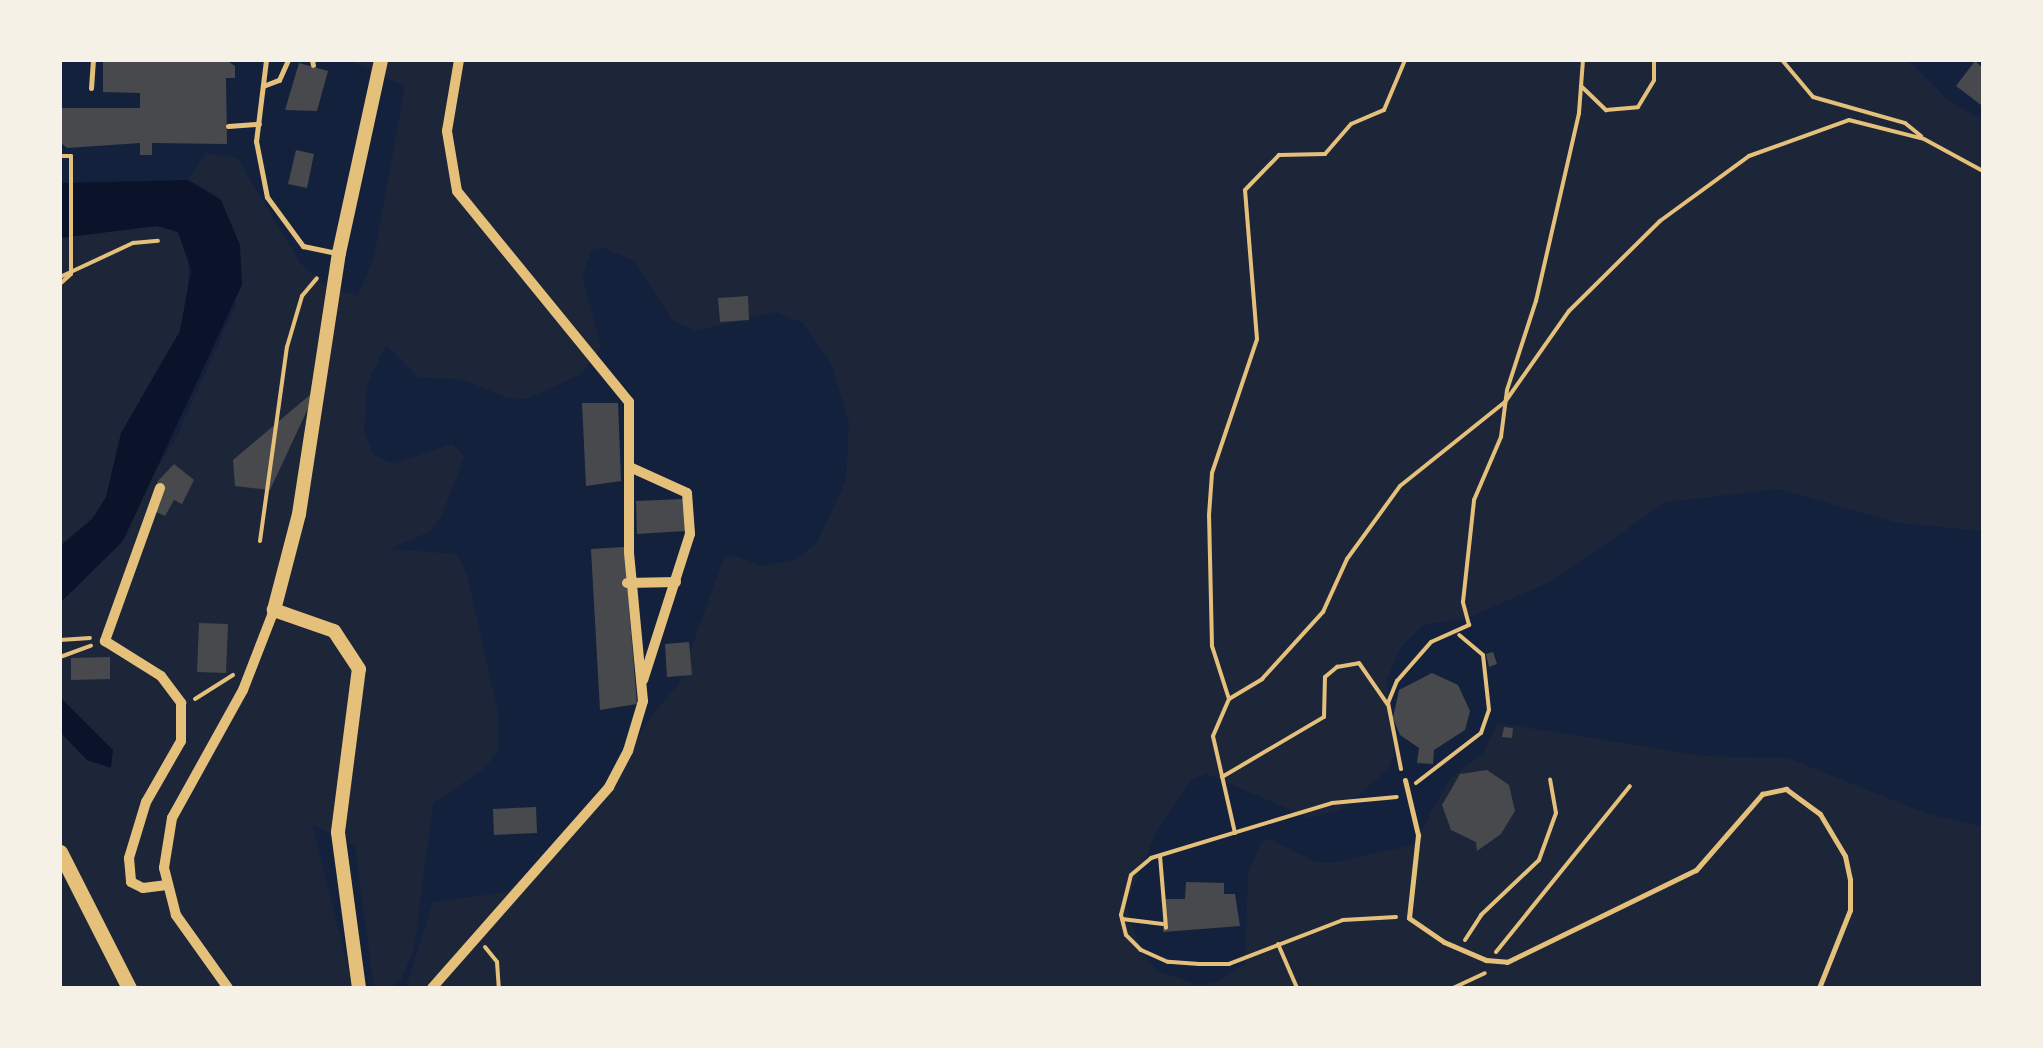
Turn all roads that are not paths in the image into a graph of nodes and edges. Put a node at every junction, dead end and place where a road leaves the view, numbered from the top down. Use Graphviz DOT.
graph roads {
  1 [pos="93,60"];
  2 [pos="266,60"];
  3 [pos="288,60"];
  4 [pos="381,60"];
  5 [pos="459,60"];
  6 [pos="263,86"];
  7 [pos="92,88"];
  8 [pos="259,124"];
  9 [pos="228,126"];
  10 [pos="340,253"];
  11 [pos="632,468"];
  12 [pos="160,488"];
  13 [pos="676,582"];
  14 [pos="626,583"];
  15 [pos="274,610"];
  16 [pos="643,680"];
  17 [pos="1406,784"];
  18 [pos="60,852"];
  19 [pos="167,884"];
  20 [pos="129,988"];
  21 [pos="228,988"];
  22 [pos="360,988"];
  23 [pos="432,988"];
  24 [pos="1819,988"];
  1 -- 7 [label="lane"];
  2 -- 6 [label="lane"];
  3 -- 6 [label="lane"];
  4 -- 10 [label="main road"];
  5 -- 11 [label="street"];
  6 -- 8 [label="lane"];
  8 -- 9 [label="lane"];
  8 -- 10 [label="lane"];
  10 -- 15 [label="main road"];
  11 -- 13 [label="street"];
  11 -- 16 [label="street"];
  12 -- 19 [label="street"];
  13 -- 14 [label="street"];
  13 -- 16 [label="street"];
  15 -- 19 [label="street"];
  15 -- 22 [label="main road"];
  16 -- 23 [label="street"];
  17 -- 24 [label="lane"];
  18 -- 20 [label="highway"];
  19 -- 21 [label="street"];
}
